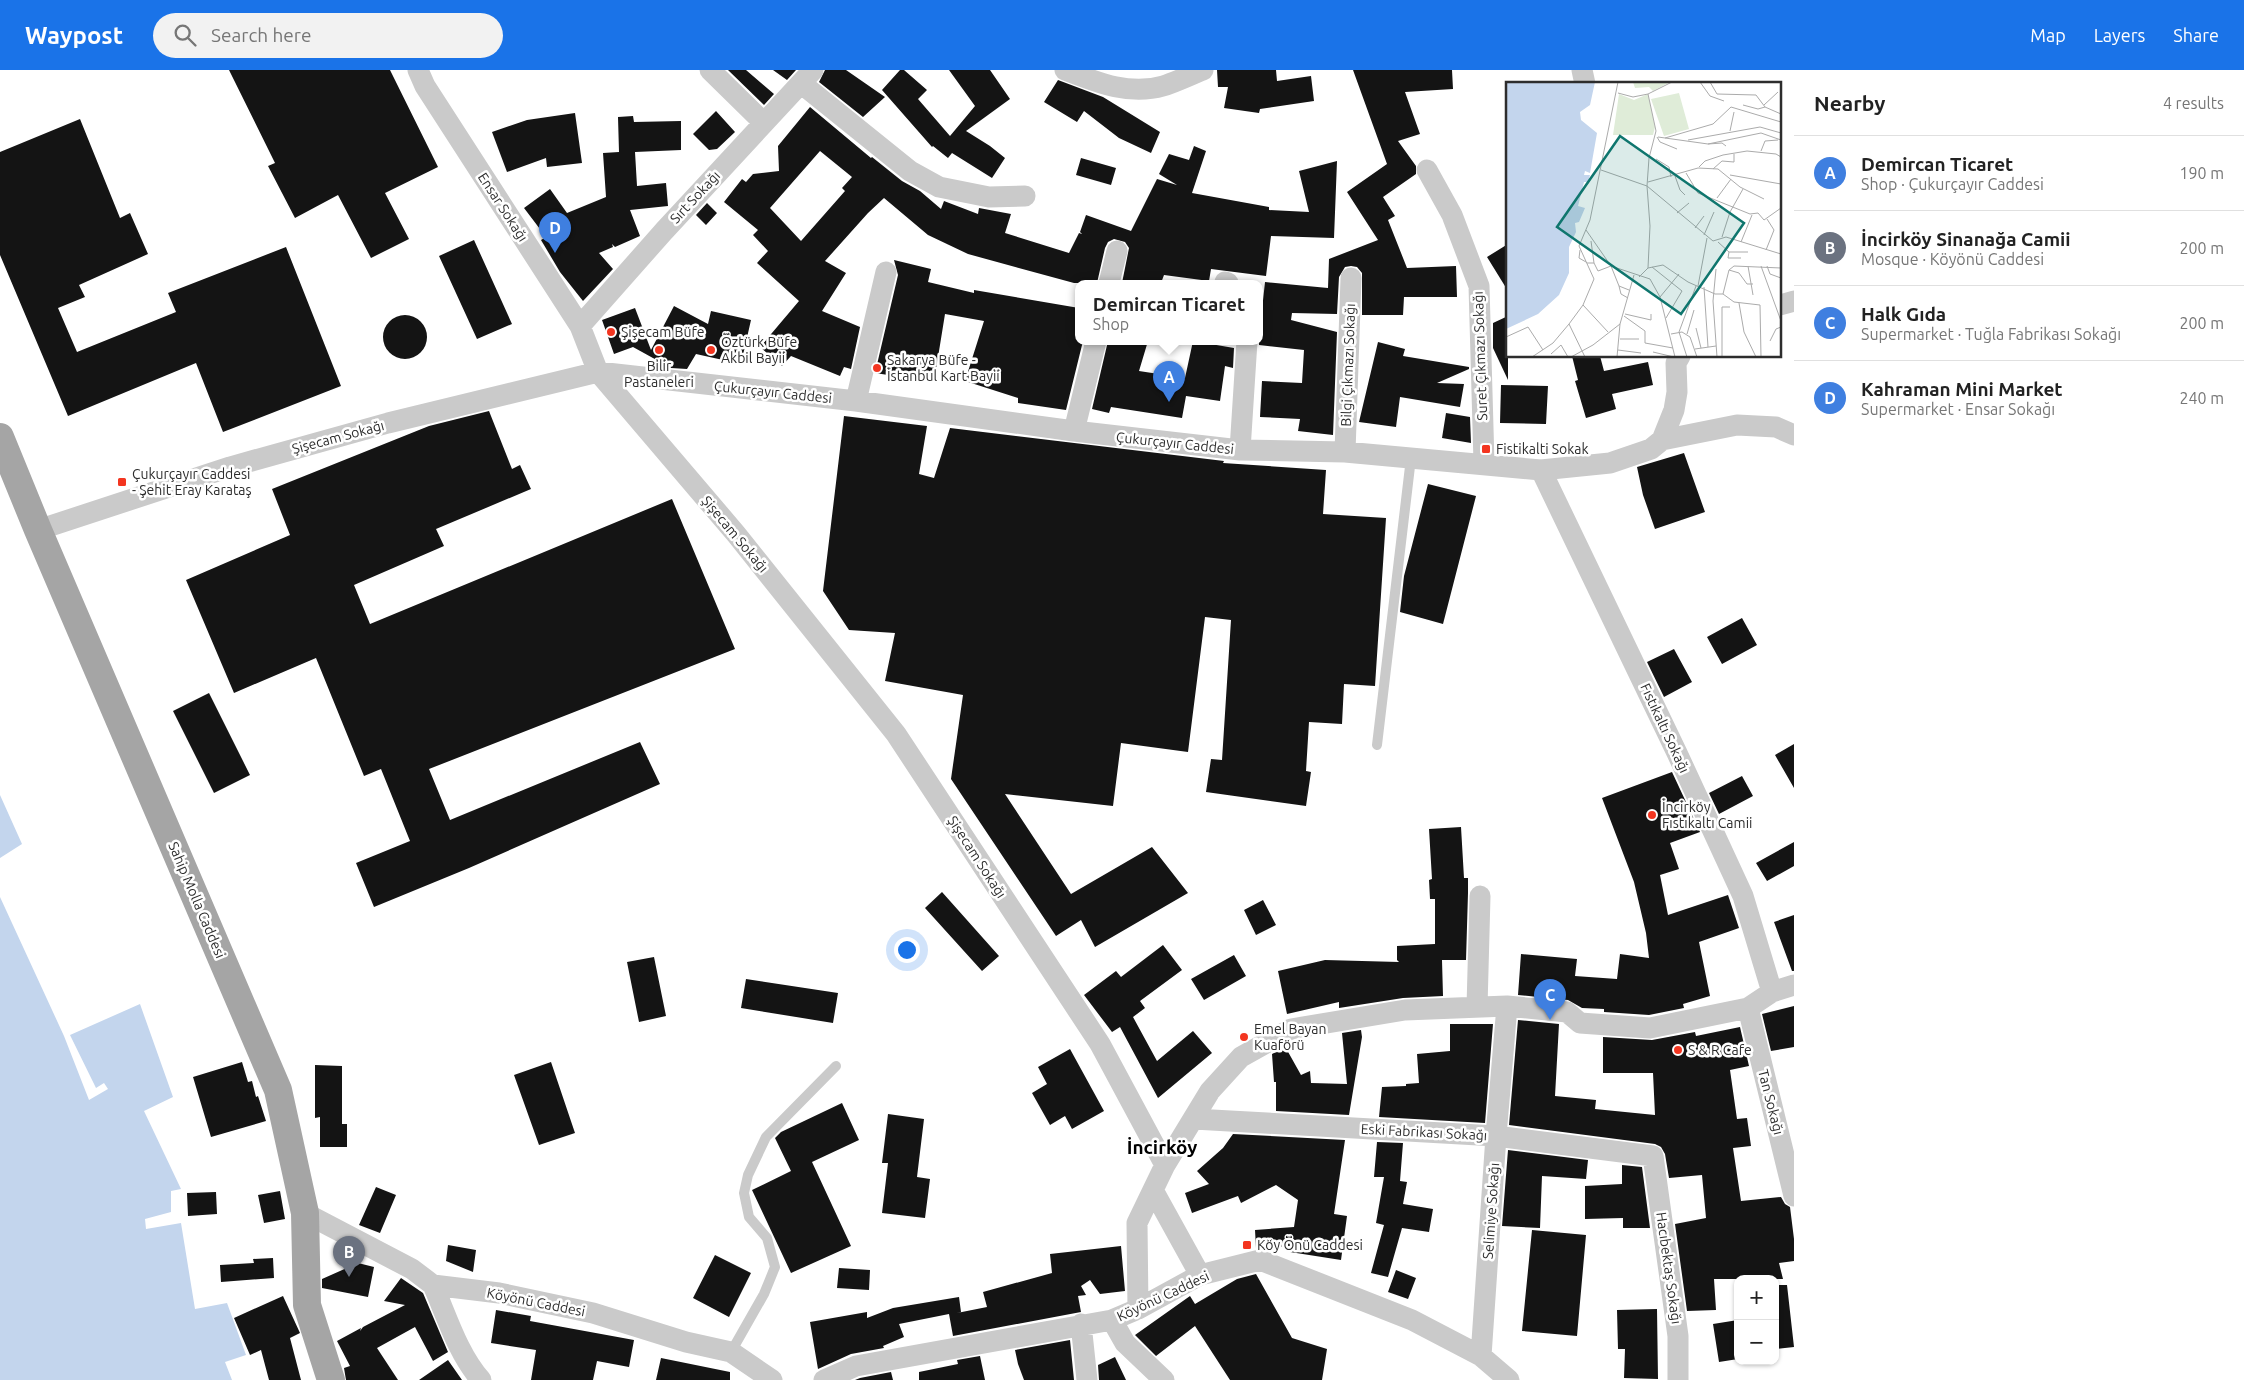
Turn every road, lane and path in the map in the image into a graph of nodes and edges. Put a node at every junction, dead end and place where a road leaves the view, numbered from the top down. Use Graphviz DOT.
graph roads {
  1 [pos="418,70"];
  2 [pos="710,70"];
  3 [pos="1065,70"];
  4 [pos="1202,70"];
  5 [pos="807,77"];
  6 [pos="764,122"];
  7 [pos="1427,170"];
  8 [pos="1024,196"];
  9 [pos="1117,251"];
  10 [pos="886,272"];
  11 [pos="1351,278"];
  12 [pos="1110,280"];
  13 [pos="1794,300"];
  14 [pos="1782,304"];
  15 [pos="580,326"];
  16 [pos="1095,345"];
  17 [pos="1247,345"];
  18 [pos="1676,358"];
  19 [pos="598,372"];
  20 [pos="856,401"];
  21 [pos="1074,432"];
  22 [pos="1794,435"];
  23 [pos="0,437"];
  24 [pos="1662,440"];
  25 [pos="1240,450"];
  26 [pos="1345,452"];
  27 [pos="1411,458"];
  28 [pos="1484,463"];
  29 [pos="1541,470"];
  30 [pos="38,530"];
  31 [pos="1377,745"];
  32 [pos="1480,896"];
  33 [pos="1794,985"];
  34 [pos="1772,992"];
  35 [pos="1507,1006"];
  36 [pos="1477,1007"];
  37 [pos="1748,1008"];
  38 [pos="836,1066"];
  39 [pos="1194,1119"];
  40 [pos="1496,1136"];
  41 [pos="1653,1156"];
  42 [pos="1166,1165"];
  43 [pos="1153,1190"];
  44 [pos="1794,1196"];
  45 [pos="305,1212"];
  46 [pos="1200,1275"];
  47 [pos="433,1285"];
  48 [pos="1138,1309"];
  49 [pos="1112,1320"];
  50 [pos="1081,1324"];
  51 [pos="731,1352"];
  52 [pos="1481,1356"];
  53 [pos="331,1380"];
  54 [pos="481,1380"];
  55 [pos="772,1380"];
  56 [pos="824,1380"];
  57 [pos="1087,1380"];
  58 [pos="1164,1380"];
  59 [pos="1508,1380"];
  60 [pos="1678,1380"];
  1 -- 15 [label="street, Ensar Sokağı"];
  2 -- 6 [label="street"];
  3 -- 4 [label="street"];
  5 -- 6 [label="street, Sırt Sokağı"];
  5 -- 8 [label="street"];
  6 -- 15 [label="street, Sırt Sokağı"];
  7 -- 28 [label="street, Suret Çıkmazı Sokağı"];
  9 -- 12 [label="street"];
  10 -- 20 [label="street"];
  11 -- 26 [label="street, Bilgi Çıkmazı Sokağı"];
  13 -- 14 [label="street"];
  15 -- 19 [label="street, Ensar Sokağı"];
  16 -- 21 [label="street"];
  17 -- 25 [label="street"];
  18 -- 24 [label="street"];
  19 -- 20 [label="street, Çukurçayır Caddesi"];
  19 -- 30 [label="street, Şişecam Sokağı"];
  19 -- 42 [label="street, Şişecam Sokağı"];
  20 -- 21 [label="street, Çukurçayır Caddesi"];
  21 -- 25 [label="street, Çukurçayır Caddesi"];
  22 -- 24 [label="street, Çukurçayır Caddesi"];
  23 -- 30 [label="main road, Sahip Molla Caddesi"];
  24 -- 29 [label="street, Çukurçayır Caddesi"];
  25 -- 26 [label="street, Çukurçayır Caddesi"];
  26 -- 27 [label="street, Çukurçayır Caddesi"];
  27 -- 28 [label="street, Çukurçayır Caddesi"];
  27 -- 31 [label="lane"];
  28 -- 29 [label="street, Çukurçayır Caddesi"];
  29 -- 34 [label="street, Fıstıkaltı Sokağı"];
  30 -- 45 [label="main road, Sahip Molla Caddesi"];
  32 -- 36 [label="street"];
  33 -- 34 [label="street"];
  34 -- 37 [label="street"];
  35 -- 36 [label="street"];
  35 -- 37 [label="street"];
  35 -- 40 [label="street, Selimiye Sokağı"];
  36 -- 39 [label="street"];
  37 -- 44 [label="street, Tan Sokağı"];
  38 -- 51 [label="lane"];
  39 -- 40 [label="street, Eski Fabrikası Sokağı"];
  39 -- 42 [label="street"];
  40 -- 41 [label="street, Eski Fabrikası Sokağı"];
  40 -- 52 [label="street, Selimiye Sokağı"];
  41 -- 60 [label="street, Hacıbektaş Sokağı"];
  42 -- 43 [label="street"];
  43 -- 46 [label="street"];
  43 -- 48 [label="street"];
  45 -- 47 [label="street"];
  45 -- 53 [label="main road, Sahip Molla Caddesi"];
  46 -- 48 [label="street, Köyönü Caddesi"];
  46 -- 52 [label="street, Köyönü Caddesi"];
  47 -- 51 [label="street, Köyönü Caddesi"];
  47 -- 54 [label="street"];
  48 -- 49 [label="street, Köyönü Caddesi"];
  49 -- 50 [label="street, Köyönü Caddesi"];
  49 -- 58 [label="street"];
  50 -- 56 [label="street, Köyönü Caddesi"];
  50 -- 57 [label="street"];
  51 -- 55 [label="street, Köyönü Caddesi"];
  52 -- 59 [label="street, Köyönü Caddesi"];
}
